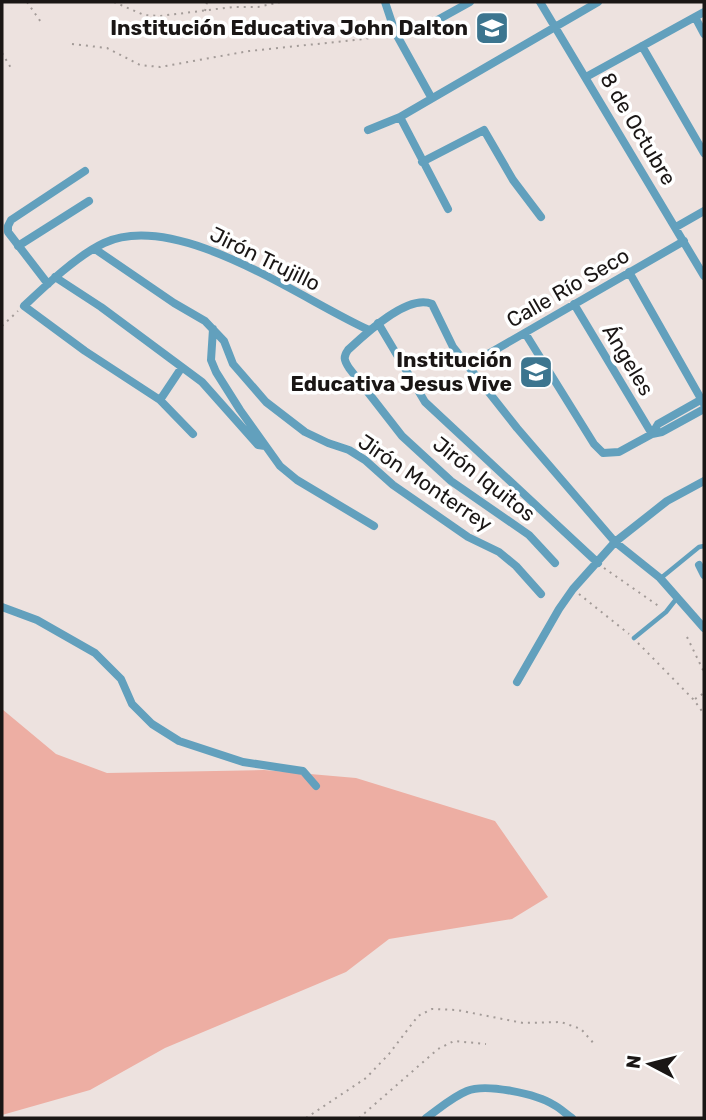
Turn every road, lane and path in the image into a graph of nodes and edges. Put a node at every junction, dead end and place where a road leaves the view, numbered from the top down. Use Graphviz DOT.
graph roads {
  1 [pos="27,2"];
  2 [pos="114,2"];
  3 [pos="207,2"];
  4 [pos="281,2"];
  5 [pos="386,2"];
  6 [pos="470,2"];
  7 [pos="540,2"];
  8 [pos="598,2"];
  9 [pos="205,12"];
  10 [pos="704,12"];
  11 [pos="695,18"];
  12 [pos="43,25"];
  13 [pos="556,27"];
  14 [pos="423,28"];
  15 [pos="395,32"];
  16 [pos="704,34"];
  17 [pos="72,44"];
  18 [pos="642,47"];
  19 [pos="2,53"];
  20 [pos="11,68"];
  21 [pos="586,77"];
  22 [pos="431,97"];
  23 [pos="400,117"];
  24 [pos="368,130"];
  25 [pos="704,153"];
  26 [pos="422,162"];
  27 [pos="85,171"];
  28 [pos="89,201"];
  29 [pos="448,209"];
  30 [pos="704,211"];
  31 [pos="541,218"];
  32 [pos="676,228"];
  33 [pos="684,241"];
  34 [pos="18,246"];
  35 [pos="95,249"];
  36 [pos="629,272"];
  37 [pos="704,276"];
  38 [pos="51,280"];
  39 [pos="574,304"];
  40 [pos="24,306"];
  41 [pos="378,323"];
  42 [pos="2,326"];
  43 [pos="213,329"];
  44 [pos="369,330"];
  45 [pos="525,333"];
  46 [pos="469,365"];
  47 [pos="182,367"];
  48 [pos="160,400"];
  49 [pos="704,403"];
  50 [pos="193,434"];
  51 [pos="652,435"];
  52 [pos="265,446"];
  53 [pos="704,481"];
  54 [pos="374,526"];
  55 [pos="615,542"];
  56 [pos="704,546"];
  57 [pos="555,563"];
  58 [pos="598,563"];
  59 [pos="699,565"];
  60 [pos="704,575"];
  61 [pos="660,578"];
  62 [pos="573,589"];
  63 [pos="541,594"];
  64 [pos="678,597"];
  65 [pos="2,607"];
  66 [pos="666,612"];
  67 [pos="704,628"];
  68 [pos="634,638"];
  69 [pos="687,638"];
  70 [pos="704,672"];
  71 [pos="517,682"];
  72 [pos="704,693"];
  73 [pos="694,700"];
  74 [pos="704,714"];
  75 [pos="316,786"];
  76 [pos="486,1044"];
  77 [pos="596,1046"];
  78 [pos="306,1118"];
  79 [pos="359,1118"];
  80 [pos="426,1118"];
  81 [pos="572,1118"];
  1 -- 12 [label="path"];
  2 -- 9 [label="path"];
  3 -- 9 [label="path"];
  4 -- 9 [label="path"];
  5 -- 15 [label="street"];
  6 -- 14 [label="street"];
  7 -- 13 [label="street, 8 de Octubre"];
  8 -- 13 [label="street"];
  10 -- 11 [label="street"];
  11 -- 16 [label="street"];
  11 -- 18 [label="street"];
  13 -- 21 [label="street, 8 de Octubre"];
  13 -- 22 [label="street"];
  15 -- 17 [label="path"];
  15 -- 22 [label="street"];
  18 -- 21 [label="street"];
  18 -- 25 [label="street"];
  19 -- 20 [label="path"];
  21 -- 32 [label="street, 8 de Octubre"];
  22 -- 23 [label="street"];
  23 -- 24 [label="street"];
  23 -- 26 [label="street"];
  26 -- 29 [label="street"];
  26 -- 31 [label="street"];
  27 -- 34 [label="street"];
  28 -- 34 [label="street"];
  30 -- 32 [label="street"];
  32 -- 33 [label="street, 8 de Octubre"];
  33 -- 36 [label="street, Calle Río Seco"];
  33 -- 37 [label="street, 8 de Octubre"];
  34 -- 38 [label="street"];
  35 -- 38 [label="street, Jirón Trujillo"];
  35 -- 43 [label="street, Jirón Monterrey"];
  35 -- 44 [label="street, Jirón Trujillo"];
  36 -- 39 [label="street, Calle Río Seco"];
  36 -- 49 [label="street"];
  38 -- 40 [label="street, Jirón Trujillo"];
  38 -- 47 [label="street"];
  39 -- 45 [label="street, Calle Río Seco"];
  39 -- 51 [label="street, Ángeles"];
  40 -- 42 [label="path"];
  40 -- 48 [label="street"];
  41 -- 44 [label="street"];
  41 -- 46 [label="street"];
  41 -- 58 [label="street"];
  43 -- 52 [label="street"];
  43 -- 63 [label="street, Jirón Monterrey"];
  44 -- 57 [label="street, Jirón Iquitos"];
  45 -- 46 [label="street, Calle Río Seco"];
  45 -- 51 [label="street"];
  46 -- 55 [label="street"];
  47 -- 48 [label="street"];
  47 -- 52 [label="street"];
  48 -- 50 [label="street"];
  49 -- 51 [label="street"];
  52 -- 54 [label="street"];
  53 -- 55 [label="street"];
  55 -- 58 [label="street"];
  55 -- 61 [label="street"];
  56 -- 61 [label="lane"];
  58 -- 62 [label="street"];
  58 -- 66 [label="path"];
  59 -- 60 [label="street"];
  61 -- 64 [label="street"];
  62 -- 68 [label="path"];
  62 -- 71 [label="street"];
  64 -- 66 [label="lane"];
  64 -- 67 [label="street"];
  65 -- 75 [label="street"];
  66 -- 68 [label="lane"];
  68 -- 73 [label="path"];
  69 -- 70 [label="path"];
  72 -- 73 [label="path"];
  73 -- 74 [label="path"];
  76 -- 79 [label="path"];
  77 -- 78 [label="path"];
  80 -- 81 [label="street"];
}
